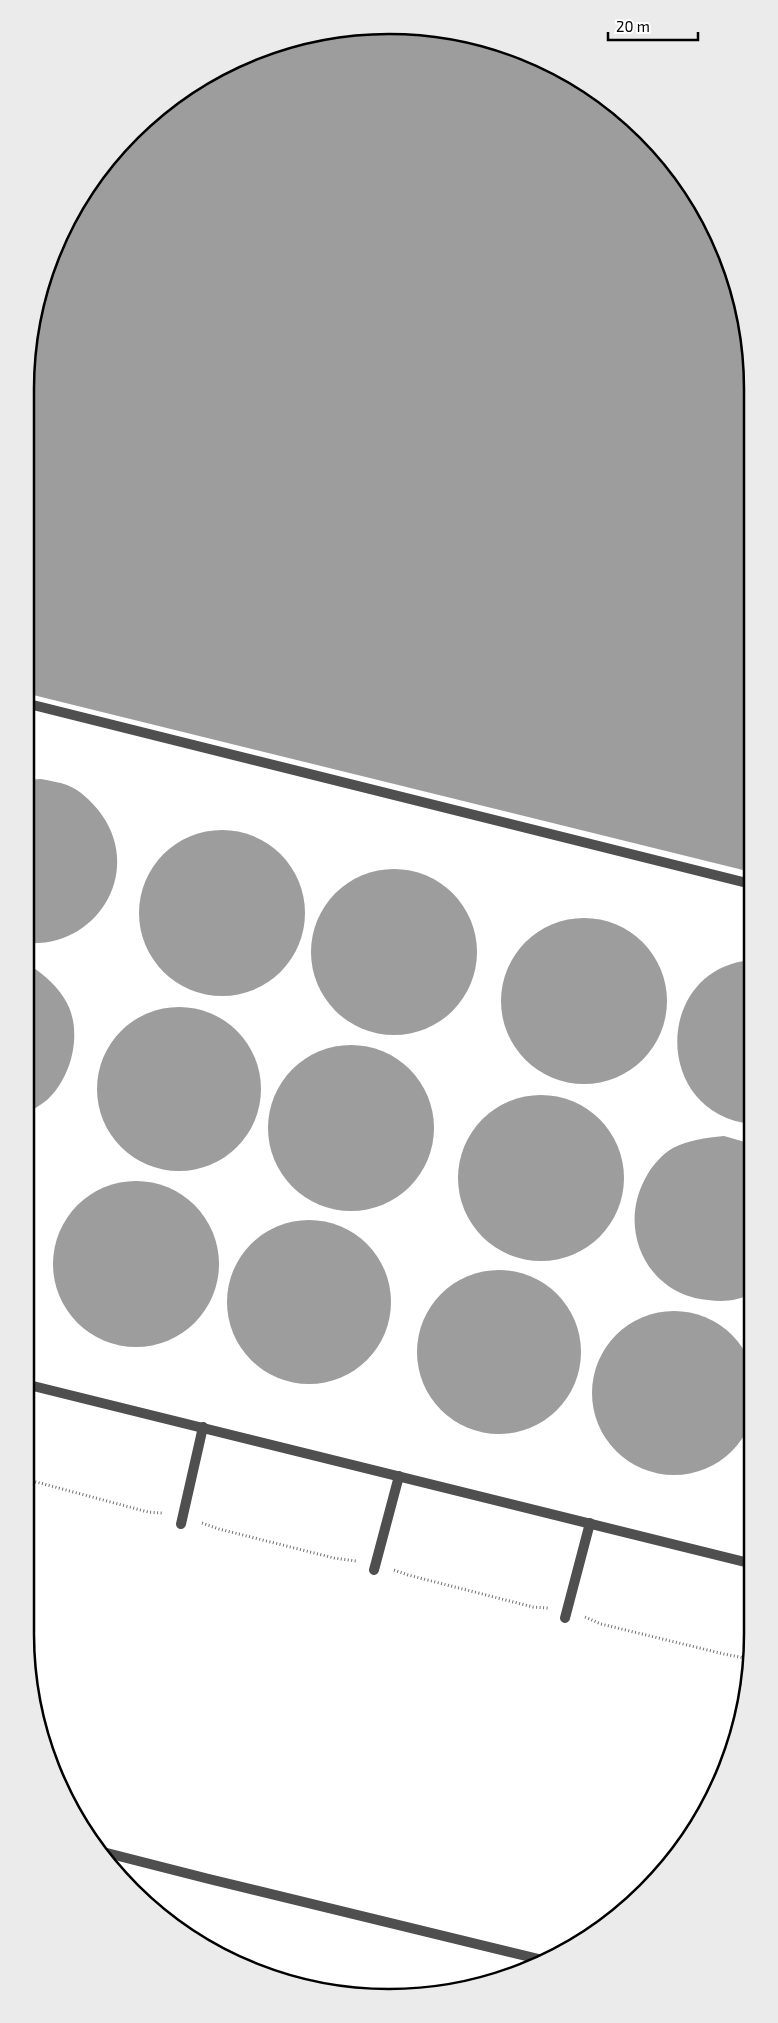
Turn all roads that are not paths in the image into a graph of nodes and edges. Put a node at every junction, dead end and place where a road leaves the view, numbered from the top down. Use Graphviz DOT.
graph roads {
  1 [pos="34,705"];
  2 [pos="744,882"];
  3 [pos="34,1388"];
  4 [pos="203,1427"];
  5 [pos="398,1476"];
  6 [pos="590,1523"];
  7 [pos="181,1524"];
  8 [pos="744,1562"];
  9 [pos="374,1570"];
  10 [pos="565,1618"];
  11 [pos="110,1854"];
  12 [pos="536,1957"];
  1 -- 2 [label="lane"];
  3 -- 4 [label="lane"];
  4 -- 5 [label="lane"];
  4 -- 7 [label="lane"];
  5 -- 6 [label="lane"];
  5 -- 9 [label="lane"];
  6 -- 8 [label="lane"];
  6 -- 10 [label="lane"];
  11 -- 12 [label="lane"];
}
